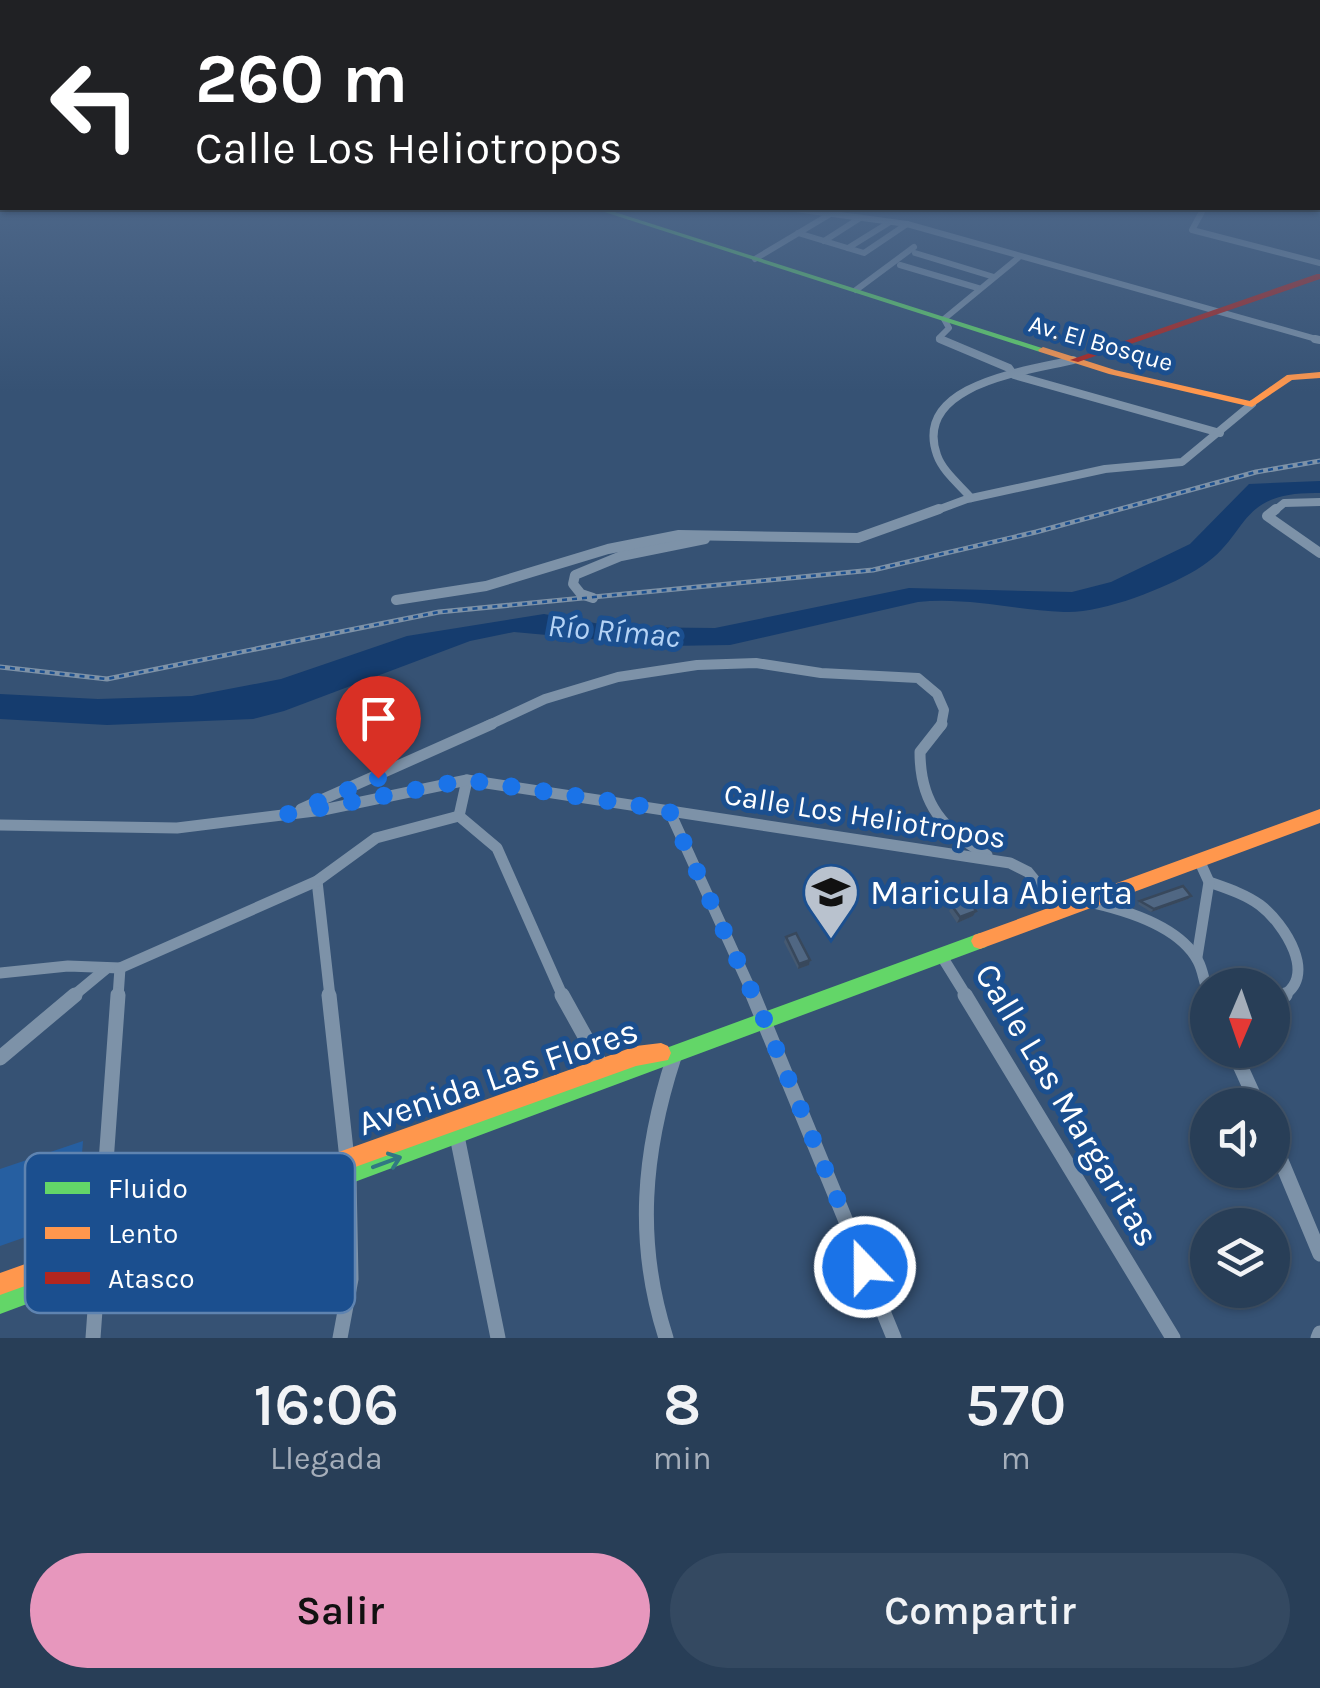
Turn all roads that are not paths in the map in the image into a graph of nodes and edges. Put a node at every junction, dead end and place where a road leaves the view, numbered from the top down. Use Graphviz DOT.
graph roads {
  1 [pos="782,267"];
  2 [pos="889,267"];
  3 [pos="908,267"];
  4 [pos="968,267"];
  5 [pos="1005,267"];
  6 [pos="1053,267"];
  7 [pos="994,276"];
  8 [pos="1320,276"];
  9 [pos="978,288"];
  10 [pos="856,290"];
  11 [pos="1212,311"];
  12 [pos="946,320"];
  13 [pos="1320,340"];
  14 [pos="1074,360"];
  15 [pos="1014,375"];
  16 [pos="1320,376"];
  17 [pos="1252,404"];
  18 [pos="1220,433"];
  19 [pos="971,498"];
  20 [pos="1320,502"];
  21 [pos="730,534"];
  22 [pos="1320,553"];
  23 [pos="593,598"];
  24 [pos="396,600"];
  25 [pos="467,780"];
  26 [pos="669,810"];
  27 [pos="288,814"];
  28 [pos="458,816"];
  29 [pos="1320,816"];
  30 [pos="0,825"];
  31 [pos="996,860"];
  32 [pos="1199,860"];
  33 [pos="316,881"];
  34 [pos="1209,882"];
  35 [pos="1086,902"];
  36 [pos="1060,912"];
  37 [pos="941,954"];
  38 [pos="1197,957"];
  39 [pos="114,968"];
  40 [pos="1200,968"];
  41 [pos="0,973"];
  42 [pos="1290,996"];
  43 [pos="764,1019"];
  44 [pos="676,1051"];
  45 [pos="0,1058"];
  46 [pos="602,1068"];
  47 [pos="457,1136"];
  48 [pos="105,1153"];
  49 [pos="346,1153"];
  50 [pos="355,1165"];
  51 [pos="355,1166"];
  52 [pos="1290,1182"];
  53 [pos="1320,1254"];
  54 [pos="25,1275"];
  55 [pos="0,1284"];
  56 [pos="25,1295"];
  57 [pos="0,1304"];
  58 [pos="95,1313"];
  59 [pos="344,1313"];
  60 [pos="93,1338"];
  61 [pos="340,1338"];
  62 [pos="498,1338"];
  63 [pos="666,1338"];
  64 [pos="894,1338"];
  65 [pos="1173,1338"];
  1 -- 10 [label="main road, Av. El Bosque"];
  2 -- 10 [label="street"];
  3 -- 9 [label="street"];
  4 -- 7 [label="street"];
  5 -- 7 [label="street"];
  6 -- 11 [label="street"];
  7 -- 9 [label="street"];
  8 -- 11 [label="main road"];
  9 -- 12 [label="street"];
  10 -- 12 [label="main road, Av. El Bosque"];
  11 -- 13 [label="street"];
  11 -- 14 [label="main road"];
  12 -- 14 [label="main road, Av. El Bosque"];
  12 -- 15 [label="street"];
  14 -- 15 [label="street"];
  14 -- 17 [label="main road, Av. El Bosque"];
  15 -- 18 [label="street"];
  15 -- 19 [label="street"];
  16 -- 17 [label="main road"];
  17 -- 18 [label="street"];
  18 -- 19 [label="street"];
  19 -- 21 [label="street"];
  20 -- 22 [label="street"];
  21 -- 23 [label="street"];
  21 -- 24 [label="street"];
  25 -- 26 [label="street, Calle Los Heliotropos"];
  25 -- 27 [label="street, Calle Los Heliotropos"];
  25 -- 28 [label="street"];
  26 -- 31 [label="street, Calle Los Heliotropos"];
  26 -- 43 [label="street"];
  27 -- 30 [label="street"];
  27 -- 31 [label="street"];
  28 -- 33 [label="street"];
  28 -- 46 [label="street"];
  29 -- 32 [label="main road, Avenida Las Flores"];
  31 -- 36 [label="street, Calle Los Heliotropos"];
  32 -- 34 [label="street"];
  32 -- 35 [label="main road, Avenida Las Flores"];
  33 -- 39 [label="street"];
  33 -- 49 [label="street"];
  34 -- 38 [label="street"];
  34 -- 42 [label="street"];
  35 -- 36 [label="main road, Avenida Las Flores"];
  35 -- 38 [label="street"];
  36 -- 37 [label="main road, Avenida Las Flores"];
  37 -- 43 [label="main road, Avenida Las Flores"];
  37 -- 65 [label="street, Calle Las Margaritas"];
  38 -- 40 [label="street"];
  39 -- 41 [label="street"];
  39 -- 45 [label="street"];
  39 -- 48 [label="street"];
  43 -- 44 [label="main road, Avenida Las Flores"];
  43 -- 64 [label="street"];
  44 -- 46 [label="main road, Avenida Las Flores"];
  44 -- 47 [label="main road, Avenida Las Flores"];
  44 -- 63 [label="street"];
  46 -- 50 [label="main road, Avenida Las Flores"];
  51 -- 47 [label="main road, Avenida Las Flores, one-way"];
  47 -- 62 [label="street"];
  52 -- 53 [label="street"];
  54 -- 55 [label="main road, Avenida Las Flores"];
  56 -- 57 [label="main road, Avenida Las Flores"];
  58 -- 60 [label="street"];
  59 -- 61 [label="street"];
}
